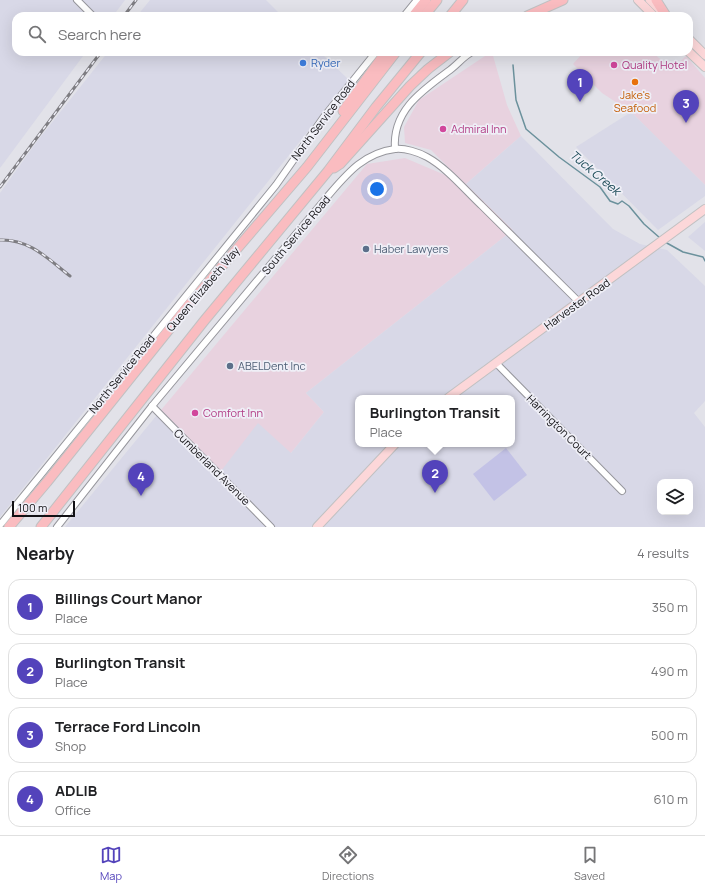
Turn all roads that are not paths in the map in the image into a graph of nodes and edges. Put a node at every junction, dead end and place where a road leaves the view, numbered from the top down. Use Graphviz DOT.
graph roads {
  1 [pos="77,0"];
  2 [pos="417,0"];
  3 [pos="426,0"];
  4 [pos="437,0"];
  5 [pos="463,0"];
  6 [pos="563,0"];
  7 [pos="638,0"];
  8 [pos="650,0"];
  9 [pos="656,0"];
  10 [pos="89,12"];
  11 [pos="407,12"];
  12 [pos="416,12"];
  13 [pos="427,12"];
  14 [pos="453,12"];
  15 [pos="536,12"];
  16 [pos="650,12"];
  17 [pos="662,12"];
  18 [pos="664,12"];
  19 [pos="693,43"];
  20 [pos="705,55"];
  21 [pos="373,56"];
  22 [pos="383,56"];
  23 [pos="393,56"];
  24 [pos="417,56"];
  25 [pos="444,56"];
  26 [pos="467,56"];
  27 [pos="693,56"];
  28 [pos="705,67"];
  29 [pos="395,149"];
  30 [pos="307,167"];
  31 [pos="328,171"];
  32 [pos="705,208"];
  33 [pos="579,302"];
  34 [pos="496,363"];
  35 [pos="452,395"];
  36 [pos="152,406"];
  37 [pos="392,447"];
  38 [pos="622,491"];
  39 [pos="0,525"];
  40 [pos="9,527"];
  41 [pos="41,527"];
  42 [pos="57,527"];
  43 [pos="271,527"];
  44 [pos="317,527"];
  1 -- 10 [label="street"];
  2 -- 11 [label="street"];
  3 -- 12 [label="highway"];
  4 -- 13 [label="highway"];
  5 -- 14 [label="highway"];
  6 -- 15 [label="highway"];
  7 -- 16 [label="main road"];
  8 -- 17 [label="main road"];
  9 -- 18 [label="highway"];
  19 -- 20 [label="main road"];
  21 -- 39 [label="street, North Service Road"];
  22 -- 30 [label="highway"];
  23 -- 30 [label="highway, Queen Elizabeth Way"];
  24 -- 31 [label="highway, Queen Elizabeth Way"];
  25 -- 31 [label="highway"];
  26 -- 29 [label="street"];
  27 -- 28 [label="main road"];
  29 -- 33 [label="street, South Service Road"];
  29 -- 36 [label="street, South Service Road"];
  30 -- 40 [label="highway, Queen Elizabeth Way"];
  31 -- 41 [label="highway, Queen Elizabeth Way"];
  32 -- 33 [label="main road, Harvester Road"];
  33 -- 34 [label="main road, Harvester Road"];
  34 -- 35 [label="main road, Harvester Road"];
  34 -- 38 [label="street, Harrington Court"];
  36 -- 42 [label="street, South Service Road"];
  36 -- 43 [label="street, Cumberland Avenue"];
  37 -- 44 [label="main road"];
}
